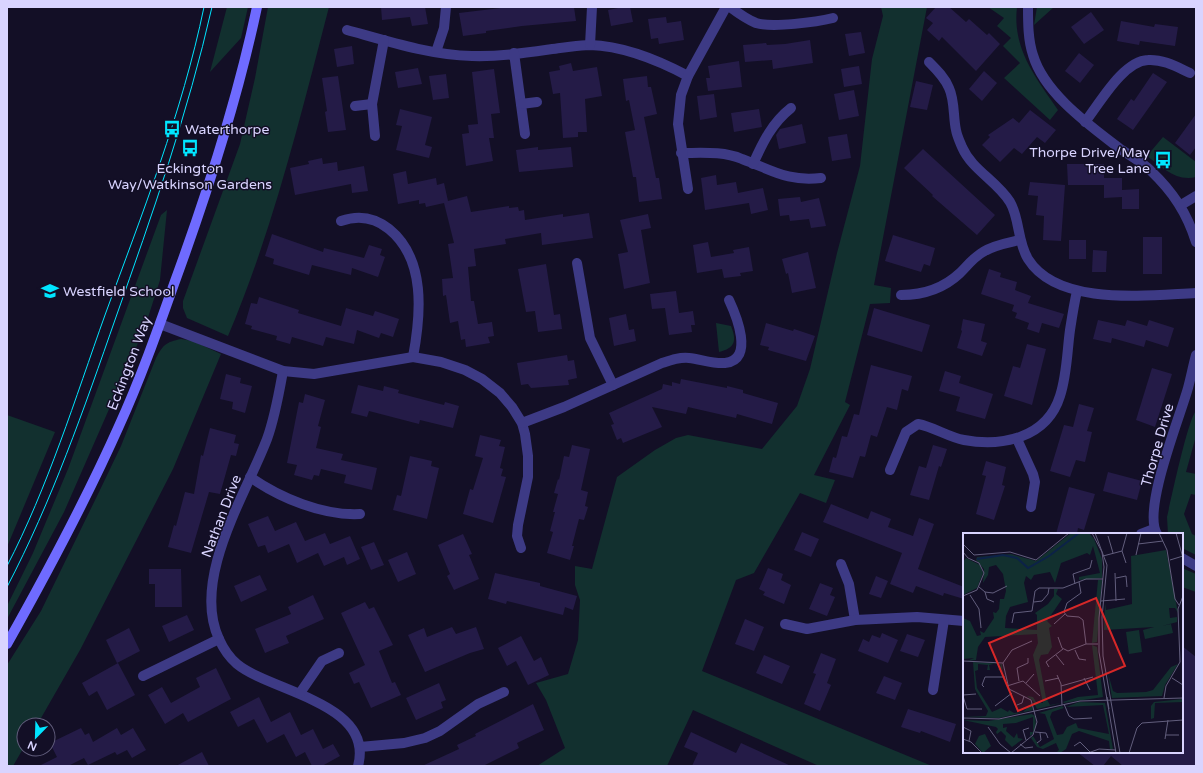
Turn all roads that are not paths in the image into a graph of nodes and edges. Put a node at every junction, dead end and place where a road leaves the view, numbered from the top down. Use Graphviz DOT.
graph roads {
  1 [pos="257,7"];
  2 [pos="446,7"];
  3 [pos="592,7"];
  4 [pos="726,7"];
  5 [pos="730,7"];
  6 [pos="1028,7"];
  7 [pos="833,18"];
  8 [pos="347,30"];
  9 [pos="384,40"];
  10 [pos="590,45"];
  11 [pos="436,52"];
  12 [pos="514,53"];
  13 [pos="929,62"];
  14 [pos="1190,73"];
  15 [pos="688,76"];
  16 [pos="537,102"];
  17 [pos="372,104"];
  18 [pos="521,104"];
  19 [pos="355,106"];
  20 [pos="791,108"];
  21 [pos="1085,122"];
  22 [pos="525,134"];
  23 [pos="375,136"];
  24 [pos="681,153"];
  25 [pos="753,164"];
  26 [pos="821,178"];
  27 [pos="688,189"];
  28 [pos="1196,196"];
  29 [pos="1181,205"];
  30 [pos="341,221"];
  31 [pos="1020,240"];
  32 [pos="1196,242"];
  33 [pos="577,263"];
  34 [pos="1077,291"];
  35 [pos="1196,293"];
  36 [pos="901,295"];
  37 [pos="729,300"];
  38 [pos="160,324"];
  39 [pos="1196,355"];
  40 [pos="413,357"];
  41 [pos="283,371"];
  42 [pos="613,385"];
  43 [pos="1192,388"];
  44 [pos="522,423"];
  45 [pos="1017,439"];
  46 [pos="890,470"];
  47 [pos="250,477"];
  48 [pos="1031,507"];
  49 [pos="360,514"];
  50 [pos="1156,532"];
  51 [pos="521,548"];
  52 [pos="1183,559"];
  53 [pos="841,564"];
  54 [pos="1196,566"];
  55 [pos="855,620"];
  56 [pos="944,620"];
  57 [pos="963,621"];
  58 [pos="785,624"];
  59 [pos="219,639"];
  60 [pos="7,644"];
  61 [pos="339,653"];
  62 [pos="143,676"];
  63 [pos="933,690"];
  64 [pos="504,692"];
  65 [pos="300,693"];
  66 [pos="360,747"];
  67 [pos="358,766"];
  1 -- 38 [label="main road, Eckington Way"];
  2 -- 11 [label="street"];
  3 -- 10 [label="street"];
  4 -- 15 [label="street"];
  5 -- 7 [label="street"];
  6 -- 21 [label="street"];
  8 -- 9 [label="street"];
  9 -- 11 [label="street"];
  9 -- 17 [label="street"];
  10 -- 12 [label="street"];
  10 -- 15 [label="street"];
  11 -- 12 [label="street"];
  12 -- 18 [label="street"];
  13 -- 31 [label="street"];
  14 -- 21 [label="street"];
  15 -- 24 [label="street"];
  16 -- 18 [label="street"];
  17 -- 19 [label="street"];
  17 -- 23 [label="street"];
  18 -- 22 [label="street"];
  20 -- 25 [label="street"];
  21 -- 29 [label="street"];
  24 -- 25 [label="street"];
  24 -- 27 [label="street"];
  25 -- 26 [label="street"];
  28 -- 29 [label="street"];
  29 -- 32 [label="street"];
  30 -- 40 [label="street"];
  31 -- 34 [label="street"];
  31 -- 36 [label="street"];
  33 -- 42 [label="street"];
  34 -- 35 [label="street"];
  34 -- 45 [label="street"];
  37 -- 42 [label="street"];
  38 -- 41 [label="street"];
  38 -- 60 [label="main road, Eckington Way"];
  39 -- 43 [label="street, Thorpe Drive"];
  40 -- 41 [label="street"];
  40 -- 44 [label="street"];
  41 -- 47 [label="street, Nathan Drive"];
  42 -- 44 [label="street"];
  43 -- 50 [label="street, Thorpe Drive"];
  44 -- 51 [label="street"];
  45 -- 46 [label="street"];
  45 -- 48 [label="street"];
  47 -- 49 [label="street"];
  47 -- 59 [label="street, Nathan Drive"];
  52 -- 54 [label="street"];
  53 -- 55 [label="street"];
  55 -- 56 [label="street"];
  55 -- 58 [label="street"];
  56 -- 57 [label="street"];
  56 -- 63 [label="street"];
  59 -- 62 [label="street"];
  59 -- 65 [label="street, Nathan Drive"];
  61 -- 65 [label="street"];
  64 -- 66 [label="street"];
  65 -- 66 [label="street, Nathan Drive"];
  66 -- 67 [label="street, Nathan Drive"];
}
